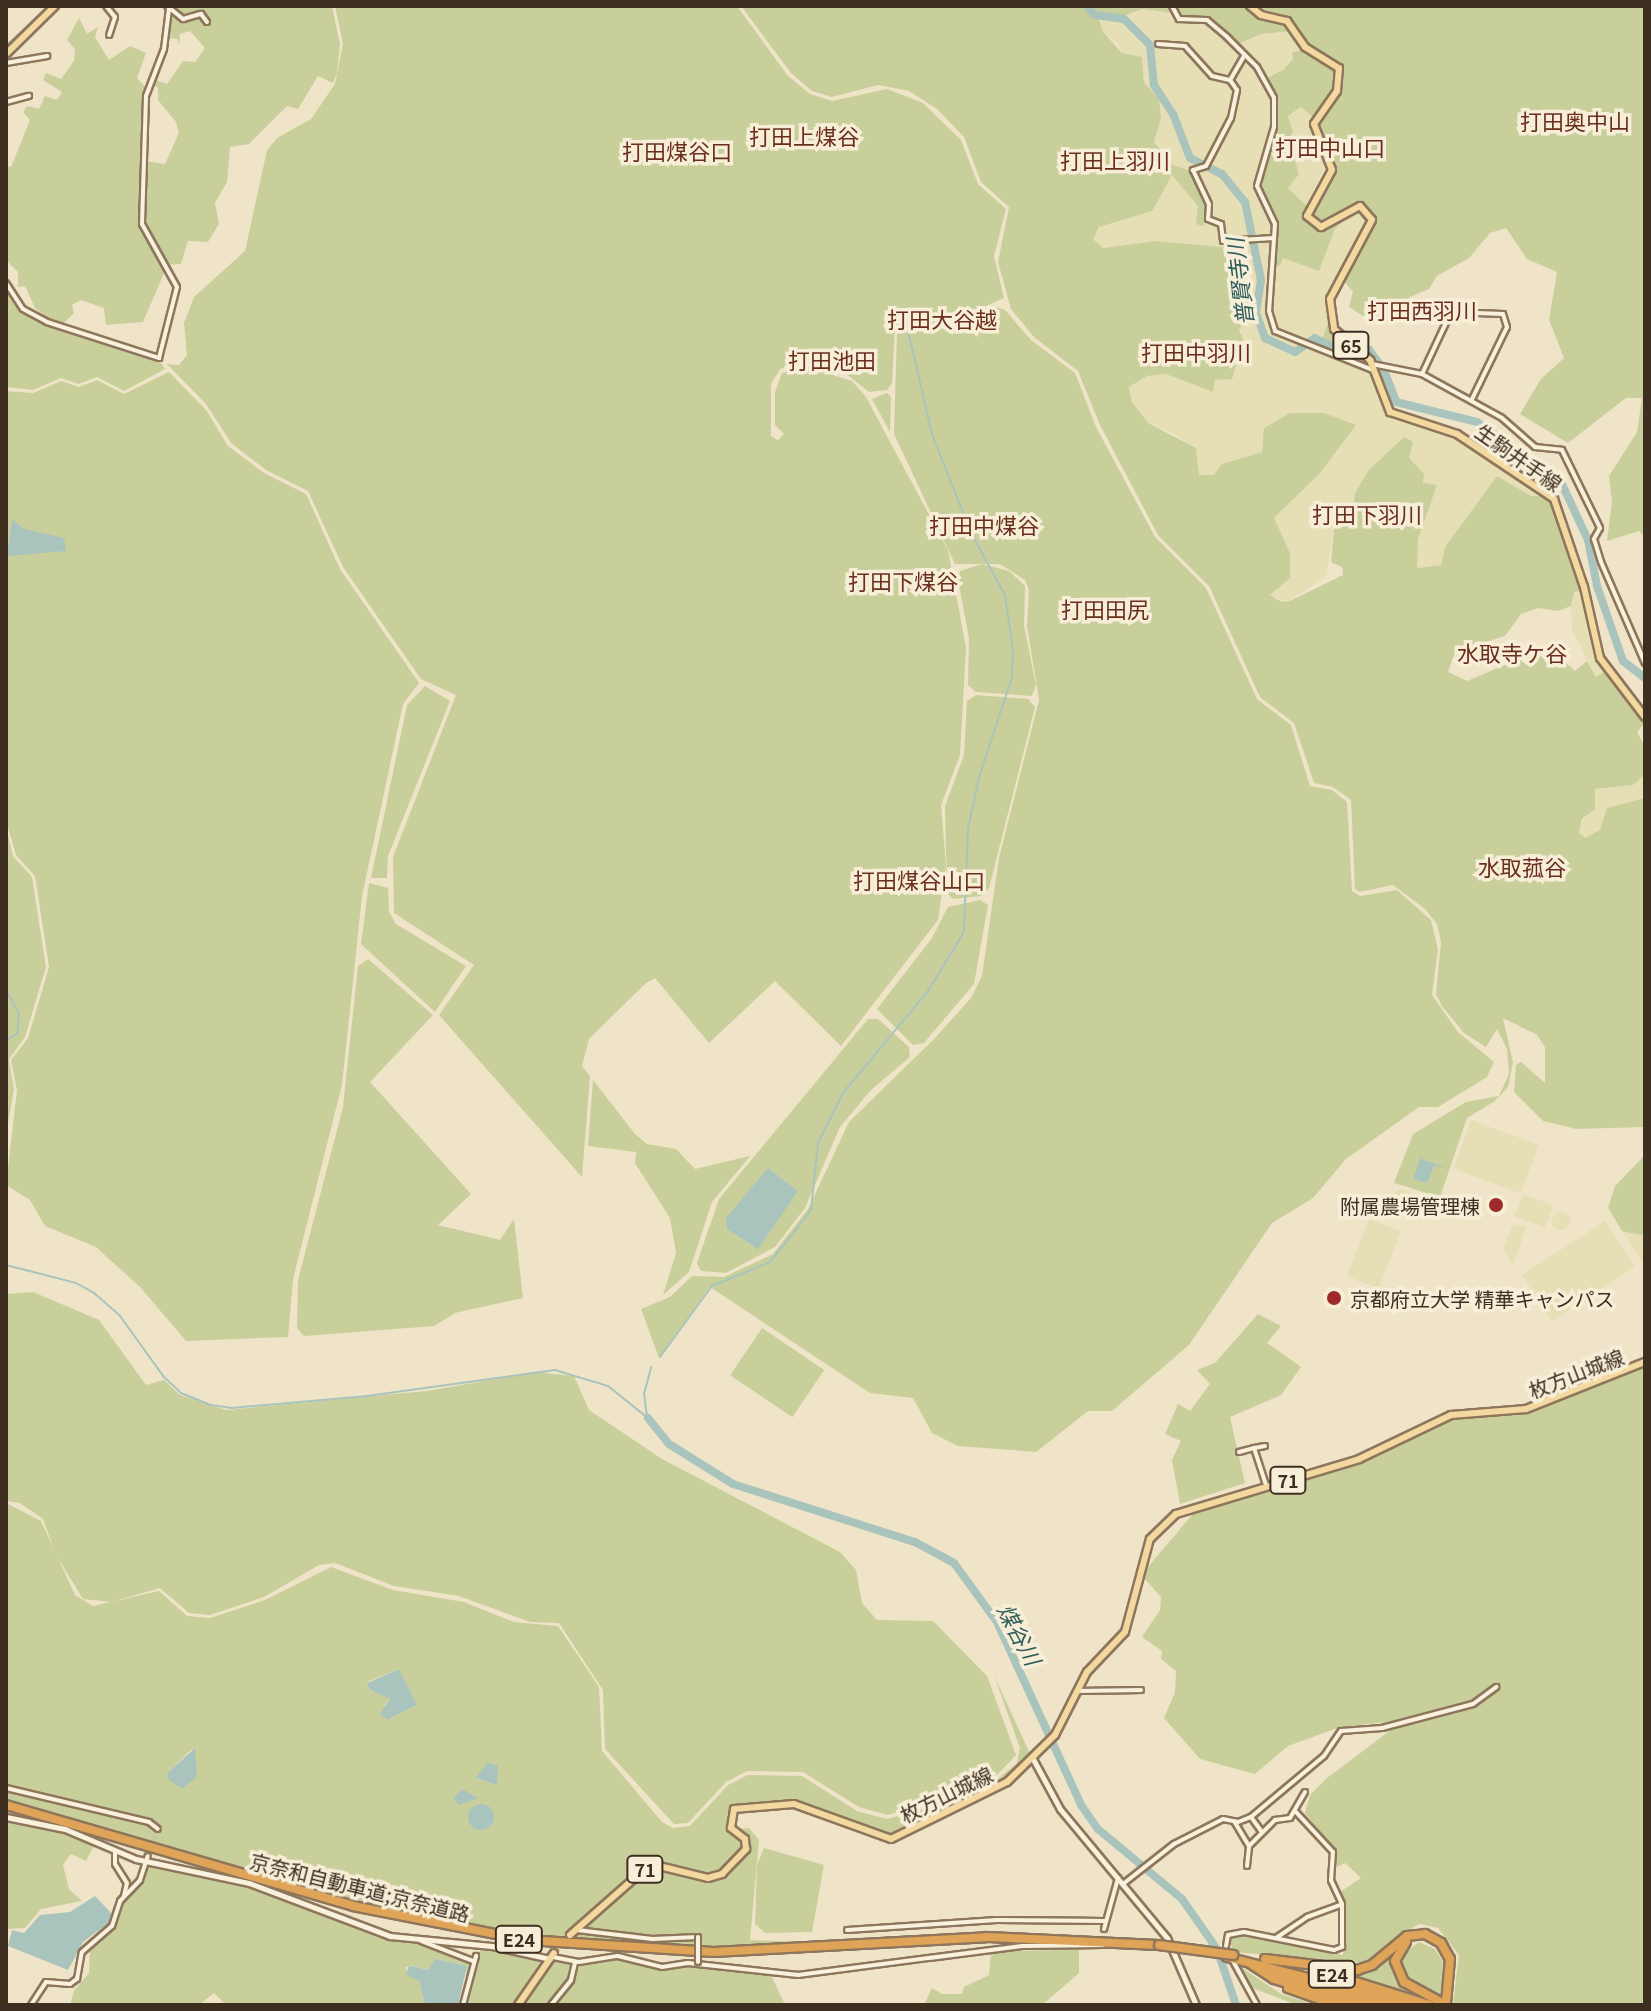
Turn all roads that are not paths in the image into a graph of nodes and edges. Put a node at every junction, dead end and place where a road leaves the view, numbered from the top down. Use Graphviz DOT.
graph roads {
  1 [pos="55,6"];
  2 [pos="107,6"];
  3 [pos="1172,6"];
  4 [pos="1250,6"];
  5 [pos="168,8"];
  6 [pos="207,22"];
  7 [pos="109,35"];
  8 [pos="1158,44"];
  9 [pos="6,54"];
  10 [pos="1244,55"];
  11 [pos="47,56"];
  12 [pos="6,63"];
  13 [pos="1230,80"];
  14 [pos="29,96"];
  15 [pos="6,102"];
  16 [pos="1274,238"];
  17 [pos="6,283"];
  18 [pos="1374,368"];
  19 [pos="1422,374"];
  20 [pos="1471,401"];
  21 [pos="1645,663"];
  22 [pos="1645,716"];
  23 [pos="1645,1362"];
  24 [pos="1265,1446"];
  25 [pos="1254,1448"];
  26 [pos="1239,1452"];
  27 [pos="1266,1485"];
  28 [pos="1496,1687"];
  29 [pos="1141,1690"];
  30 [pos="1076,1691"];
  31 [pos="1033,1759"];
  32 [pos="6,1788"];
  33 [pos="1305,1792"];
  34 [pos="6,1807"];
  35 [pos="1296,1812"];
  36 [pos="6,1817"];
  37 [pos="1251,1817"];
  38 [pos="1234,1821"];
  39 [pos="158,1829"];
  40 [pos="1261,1831"];
  41 [pos="1249,1846"];
  42 [pos="115,1851"];
  43 [pos="147,1858"];
  44 [pos="1247,1866"];
  45 [pos="1118,1878"];
  46 [pos="1123,1884"];
  47 [pos="124,1896"];
  48 [pos="1342,1904"];
  49 [pos="1104,1921"];
  50 [pos="1104,1929"];
  51 [pos="847,1930"];
  52 [pos="572,1932"];
  53 [pos="1276,1938"];
  54 [pos="421,1941"];
  55 [pos="1103,1945"];
  56 [pos="1226,1946"];
  57 [pos="552,1956"];
  58 [pos="1231,1957"];
  59 [pos="1265,1959"];
  60 [pos="575,1962"];
  61 [pos="698,1963"];
  62 [pos="1256,1965"];
  63 [pos="1270,1976"];
  64 [pos="1282,1985"];
  65 [pos="1380,2002"];
  66 [pos="1370,2003"];
  67 [pos="1445,2003"];
  68 [pos="1407,2004"];
  69 [pos="31,2005"];
  70 [pos="463,2005"];
  71 [pos="518,2005"];
  72 [pos="551,2005"];
  73 [pos="1196,2005"];
  74 [pos="1257,2005"];
  75 [pos="1336,2005"];
  76 [pos="1347,2005"];
  77 [pos="1429,2005"];
  1 -- 9 [label="main road"];
  2 -- 7 [label="street"];
  3 -- 10 [label="street"];
  4 -- 18 [label="main road, 生駒井手線 / 65"];
  5 -- 6 [label="street"];
  5 -- 17 [label="street"];
  8 -- 13 [label="street"];
  10 -- 13 [label="street"];
  10 -- 16 [label="street"];
  11 -- 12 [label="street"];
  13 -- 16 [label="street"];
  14 -- 15 [label="street"];
  16 -- 18 [label="street"];
  18 -- 19 [label="street"];
  18 -- 22 [label="main road, 生駒井手線 / 65"];
  19 -- 20 [label="street"];
  19 -- 20 [label="street"];
  20 -- 21 [label="street"];
  23 -- 27 [label="main road, 枚方山城線 / 71"];
  24 -- 25 [label="street"];
  25 -- 26 [label="street"];
  25 -- 27 [label="street"];
  27 -- 30 [label="main road, 枚方山城線 / 71"];
  28 -- 37 [label="street"];
  29 -- 30 [label="street"];
  30 -- 31 [label="main road, 枚方山城線 / 71"];
  31 -- 45 [label="street"];
  31 -- 52 [label="main road, 枚方山城線 / 71"];
  32 -- 39 [label="street"];
  33 -- 35 [label="street"];
  34 -- 58 [label="highway, 京奈和自動車道;京奈道路 / E24, bridge"];
  35 -- 40 [label="street"];
  35 -- 48 [label="street"];
  36 -- 42 [label="street"];
  37 -- 38 [label="street"];
  37 -- 40 [label="street"];
  38 -- 41 [label="street"];
  38 -- 46 [label="street"];
  40 -- 41 [label="street"];
  41 -- 44 [label="street"];
  42 -- 43 [label="street"];
  42 -- 47 [label="street"];
  43 -- 47 [label="street"];
  43 -- 54 [label="street"];
  45 -- 46 [label="street"];
  45 -- 49 [label="street"];
  46 -- 73 [label="street"];
  47 -- 69 [label="street"];
  48 -- 53 [label="street"];
  48 -- 53 [label="street"];
  49 -- 50 [label="street"];
  49 -- 51 [label="street"];
  52 -- 61 [label="street, bridge"];
  53 -- 56 [label="street"];
  54 -- 57 [label="street"];
  54 -- 70 [label="street"];
  55 -- 61 [label="street"];
  57 -- 60 [label="street"];
  57 -- 71 [label="main road"];
  58 -- 59 [label="highway, 京奈和自動車道;京奈道路 / E24"];
  58 -- 62 [label="highway, 京奈和自動車道;京奈道路 / E24"];
  58 -- 74 [label="street"];
  59 -- 67 [label="highway"];
  59 -- 77 [label="highway, 京奈和自動車道;京奈道路 / E24"];
  60 -- 61 [label="street"];
  60 -- 72 [label="street"];
  62 -- 63 [label="highway"];
  62 -- 65 [label="highway"];
  62 -- 68 [label="highway"];
  63 -- 64 [label="highway"];
  63 -- 66 [label="highway"];
  64 -- 75 [label="highway"];
  64 -- 76 [label="highway"];
  65 -- 66 [label="highway"];
  65 -- 68 [label="highway"];
  67 -- 67 [label="highway"];
}
